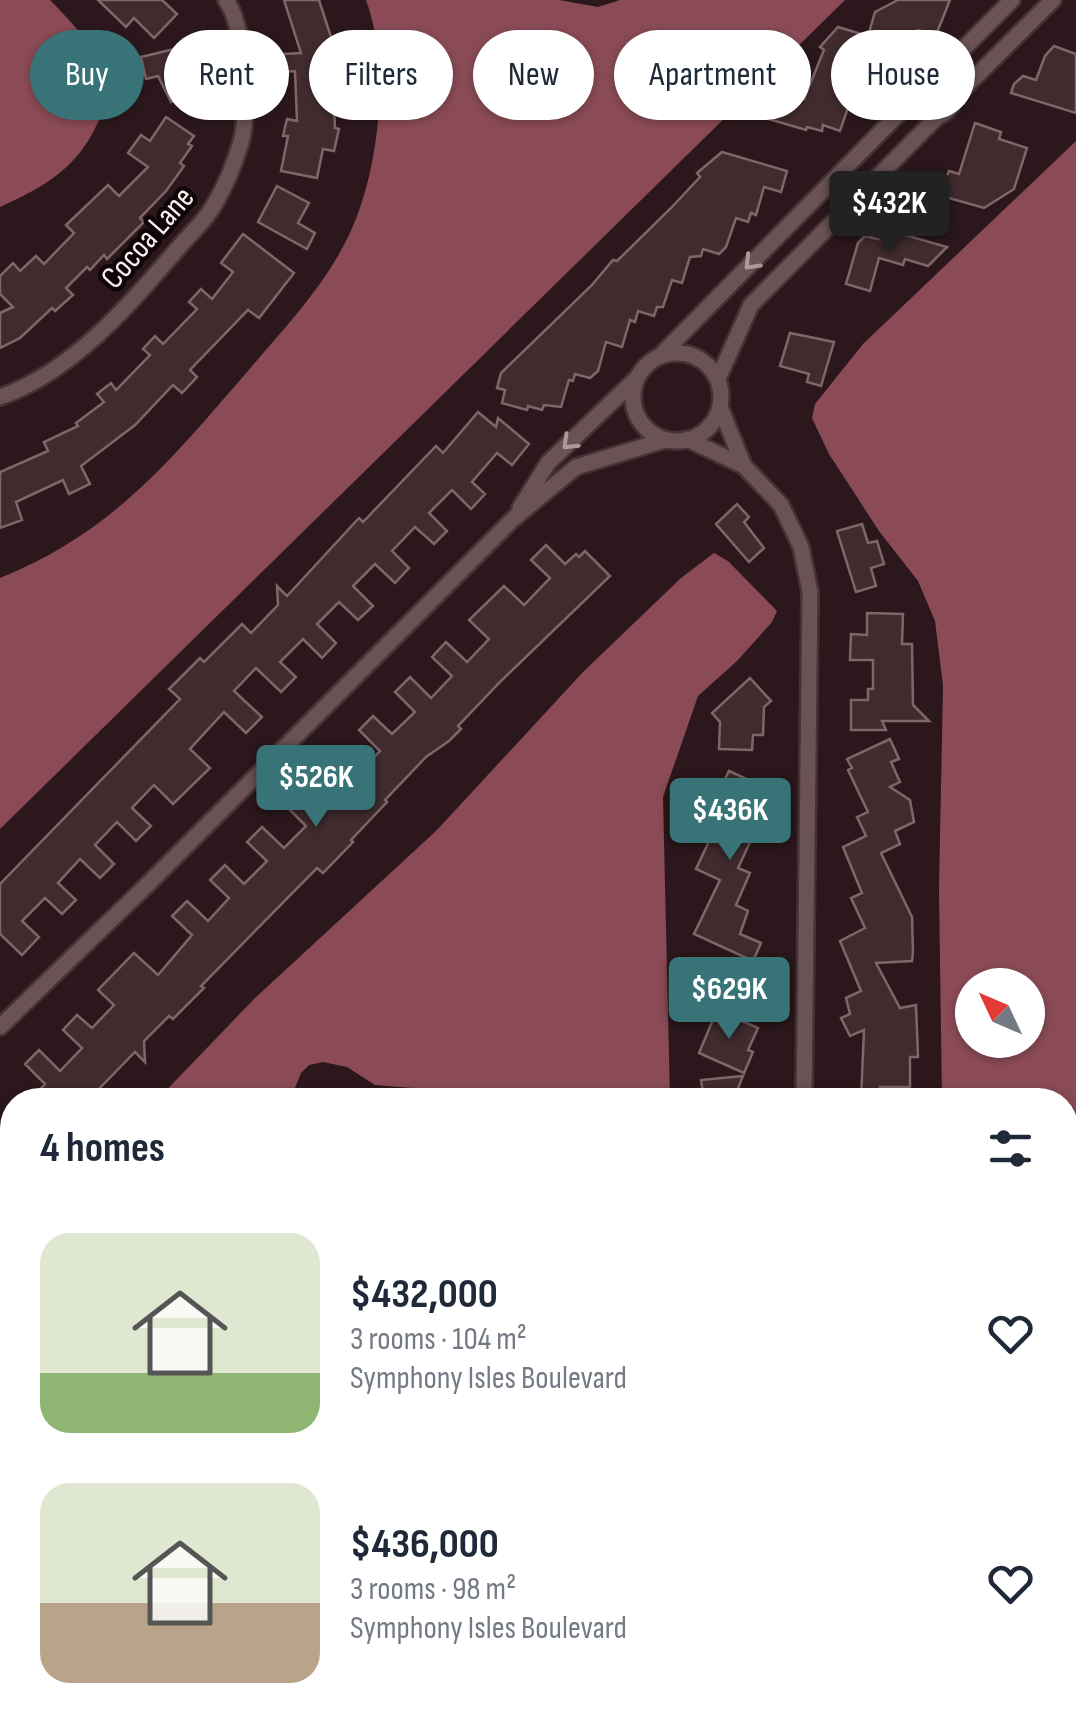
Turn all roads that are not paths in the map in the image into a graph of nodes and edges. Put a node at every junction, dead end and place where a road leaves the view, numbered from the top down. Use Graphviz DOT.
graph roads {
  1 [pos="226,0"];
  2 [pos="1012,0"];
  3 [pos="1053,0"];
  4 [pos="975,37"];
  5 [pos="975,77"];
  6 [pos="893,120"];
  7 [pos="935,120"];
  8 [pos="659,357"];
  9 [pos="638,377"];
  10 [pos="718,379"];
  11 [pos="0,396"];
  12 [pos="720,407"];
  13 [pos="687,439"];
  14 [pos="665,440"];
  15 [pos="744,466"];
  16 [pos="512,520"];
  17 [pos="0,1026"];
  18 [pos="804,1088"];
  1 -- 11 [label="street, Cocoa Lane"];
  2 -- 4 [label="street"];
  3 -- 5 [label="street"];
  6 -- 8 [label="street, one-way"];
  7 -- 10 [label="street"];
  8 -- 9 [label="street"];
  8 -- 10 [label="street"];
  9 -- 14 [label="street"];
  9 -- 16 [label="street, one-way"];
  10 -- 12 [label="street"];
  12 -- 13 [label="street"];
  12 -- 15 [label="street"];
  13 -- 14 [label="street"];
  13 -- 15 [label="street"];
  14 -- 16 [label="street"];
  15 -- 18 [label="street"];
  16 -- 17 [label="street"];
}
